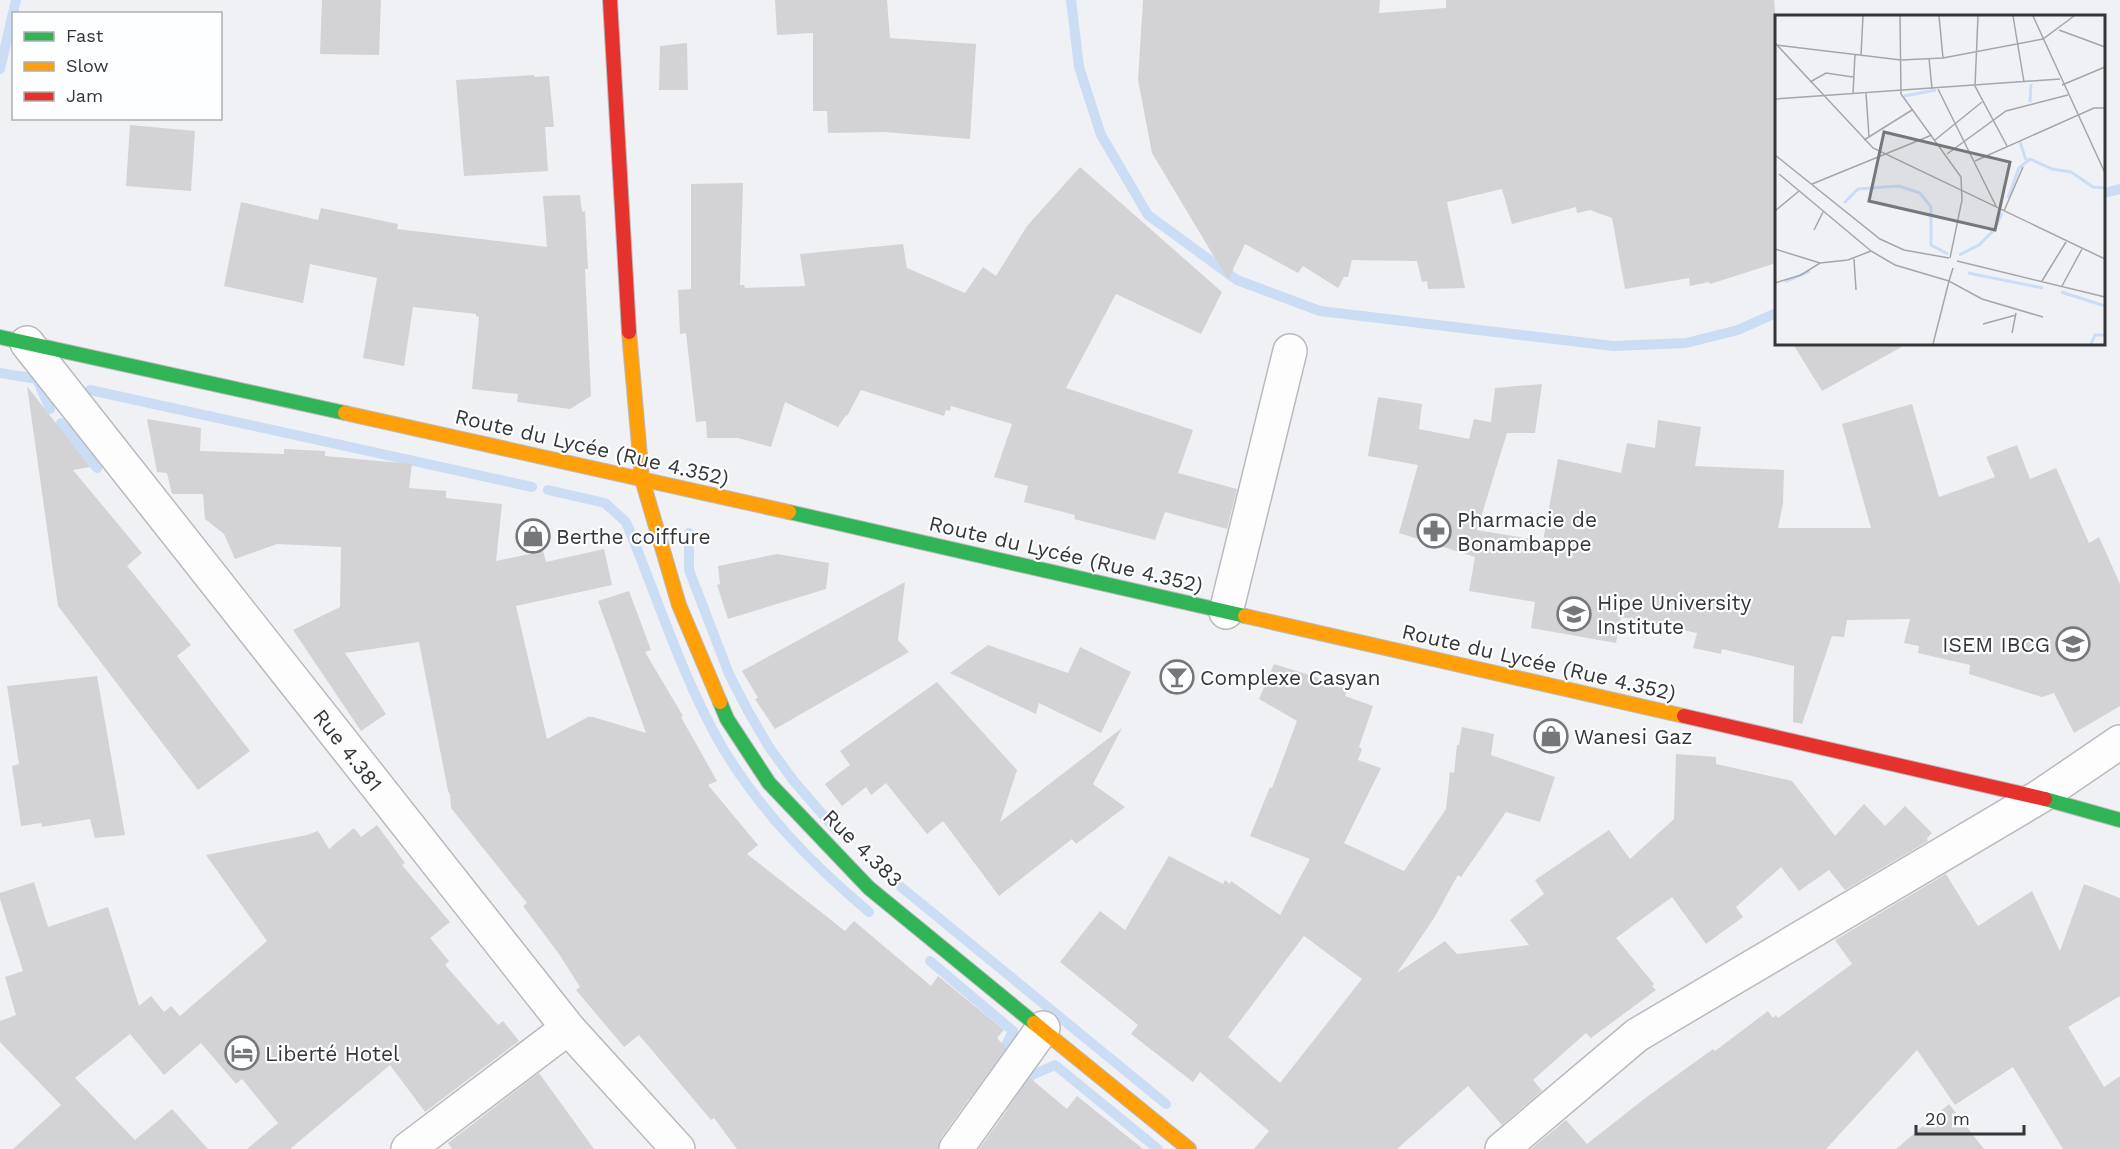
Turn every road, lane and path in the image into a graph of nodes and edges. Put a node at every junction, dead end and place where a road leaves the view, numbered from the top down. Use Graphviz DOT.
graph roads {
  1 [pos="610,0"];
  2 [pos="14,340"];
  3 [pos="1290,351"];
  4 [pos="642,479"];
  5 [pos="1226,612"];
  6 [pos="2120,742"];
  7 [pos="2038,797"];
  8 [pos="2120,820"];
  9 [pos="568,1028"];
  10 [pos="1043,1028"];
  11 [pos="408,1149"];
  12 [pos="678,1149"];
  13 [pos="956,1149"];
  14 [pos="1189,1149"];
  15 [pos="1502,1149"];
  1 -- 4 [label="main road, Rue 4.383"];
  2 -- 4 [label="main road, Route du Lycée (Rue 4.352)"];
  2 -- 9 [label="street, Rue 4.381"];
  3 -- 5 [label="street"];
  4 -- 5 [label="main road, Route du Lycée (Rue 4.352)"];
  4 -- 10 [label="main road, Rue 4.383"];
  5 -- 7 [label="main road, Route du Lycée (Rue 4.352)"];
  6 -- 7 [label="street"];
  7 -- 8 [label="main road, Route du Lycée (Rue 4.352)"];
  7 -- 15 [label="street"];
  9 -- 11 [label="street"];
  9 -- 12 [label="street, Rue 4.381"];
  10 -- 13 [label="street"];
  10 -- 14 [label="main road, Rue 4.383"];
}
